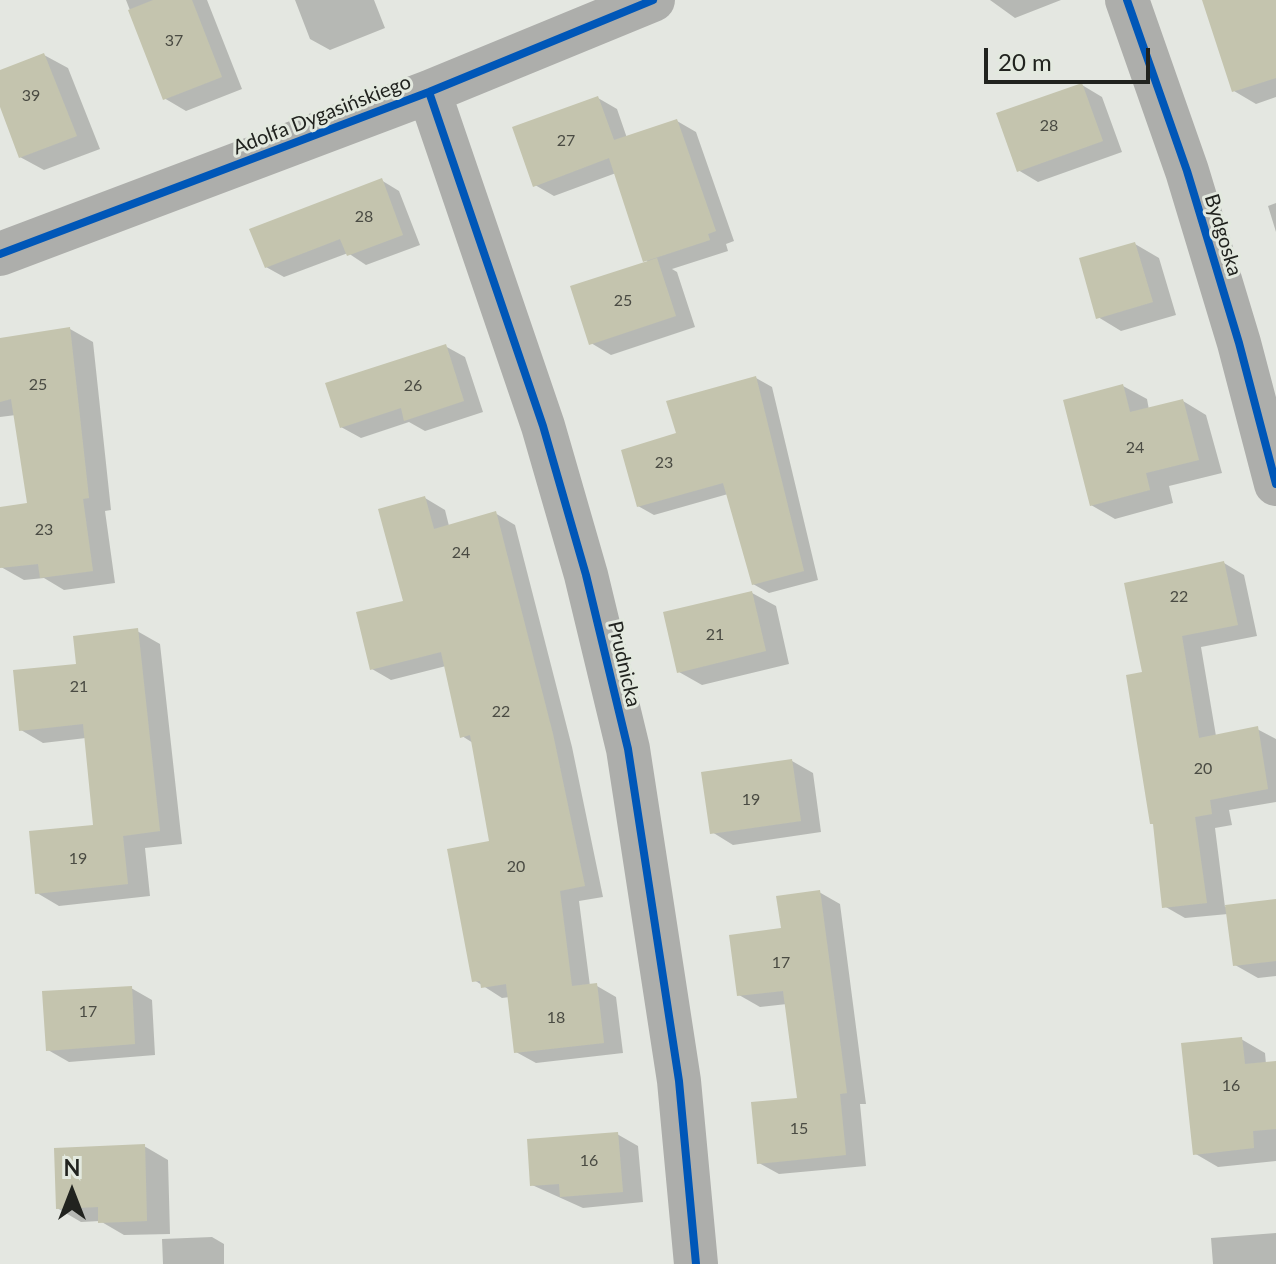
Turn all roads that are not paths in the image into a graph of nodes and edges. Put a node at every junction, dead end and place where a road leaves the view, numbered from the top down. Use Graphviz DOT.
graph roads {
  1 [pos="653,0"];
  2 [pos="1127,0"];
  3 [pos="429,92"];
  4 [pos="0,254"];
  5 [pos="1276,484"];
  6 [pos="696,1264"];
  1 -- 3 [label="street, Adolfa Dygasińskiego"];
  2 -- 5 [label="street, Bydgoska"];
  3 -- 4 [label="street, Adolfa Dygasińskiego"];
  3 -- 6 [label="street, Prudnicka"];
}
